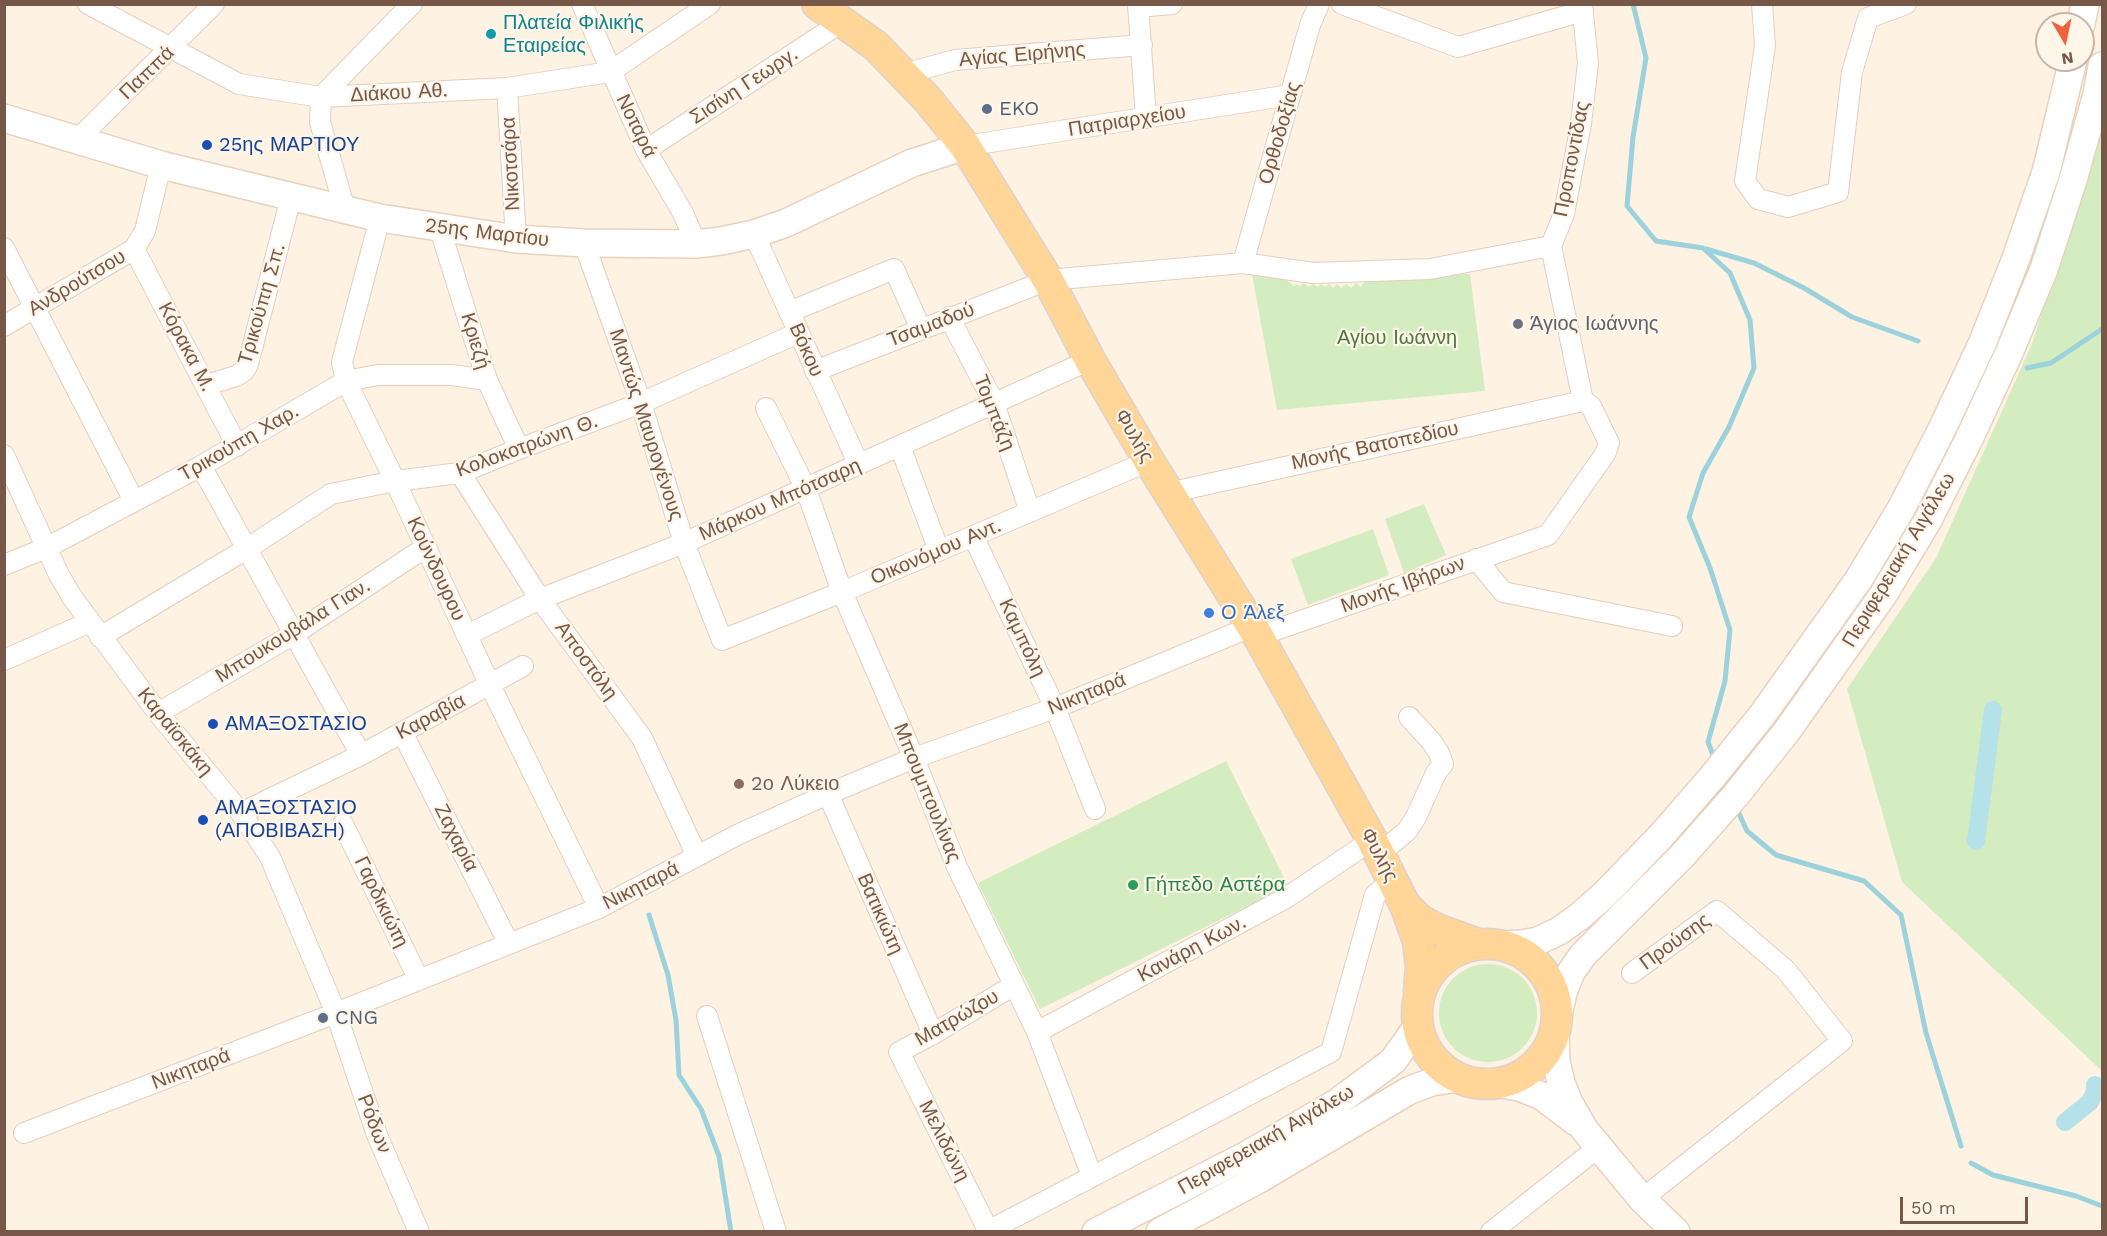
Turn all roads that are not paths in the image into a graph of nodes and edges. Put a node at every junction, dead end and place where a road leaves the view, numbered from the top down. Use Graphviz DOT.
graph roads {
  1 [pos="88,4"];
  2 [pos="214,4"];
  3 [pos="582,4"];
  4 [pos="710,4"];
  5 [pos="1172,4"];
  6 [pos="1306,4"];
  7 [pos="1319,4"];
  8 [pos="1342,4"];
  9 [pos="1762,4"];
  10 [pos="1906,4"];
  11 [pos="1138,6"];
  12 [pos="404,7"];
  13 [pos="1582,8"];
  14 [pos="826,9"];
  15 [pos="1310,25"];
  16 [pos="1142,45"];
  17 [pos="172,48"];
  18 [pos="2103,66"];
  19 [pos="610,72"];
  20 [pos="2070,72"];
  21 [pos="904,74"];
  22 [pos="507,88"];
  23 [pos="1290,94"];
  24 [pos="321,97"];
  25 [pos="4,118"];
  26 [pos="1146,118"];
  27 [pos="78,139"];
  28 [pos="964,146"];
  29 [pos="646,150"];
  30 [pos="161,165"];
  31 [pos="291,197"];
  32 [pos="345,210"];
  33 [pos="380,218"];
  34 [pos="440,229"];
  35 [pos="754,234"];
  36 [pos="516,239"];
  37 [pos="584,243"];
  38 [pos="696,244"];
  39 [pos="1551,246"];
  40 [pos="4,248"];
  41 [pos="134,249"];
  42 [pos="1243,263"];
  43 [pos="1048,280"];
  44 [pos="35,307"];
  45 [pos="789,312"];
  46 [pos="949,317"];
  47 [pos="4,326"];
  48 [pos="921,329"];
  49 [pos="798,333"];
  50 [pos="1090,360"];
  51 [pos="815,371"];
  52 [pos="487,380"];
  53 [pos="346,381"];
  54 [pos="206,385"];
  55 [pos="1583,401"];
  56 [pos="641,403"];
  57 [pos="994,403"];
  58 [pos="766,408"];
  59 [pos="237,446"];
  60 [pos="900,446"];
  61 [pos="519,449"];
  62 [pos="4,455"];
  63 [pos="1149,461"];
  64 [pos="859,465"];
  65 [pos="201,466"];
  66 [pos="460,474"];
  67 [pos="395,481"];
  68 [pos="806,489"];
  69 [pos="1168,493"];
  70 [pos="134,501"];
  71 [pos="1030,512"];
  72 [pos="973,536"];
  73 [pos="684,543"];
  74 [pos="426,547"];
  75 [pos="46,548"];
  76 [pos="248,548"];
  77 [pos="939,550"];
  78 [pos="1476,559"];
  79 [pos="4,566"];
  80 [pos="842,592"];
  81 [pos="540,599"];
  82 [pos="1672,626"];
  83 [pos="95,629"];
  84 [pos="1256,631"];
  85 [pos="294,634"];
  86 [pos="467,635"];
  87 [pos="722,640"];
  88 [pos="4,660"];
  89 [pos="523,666"];
  90 [pos="490,685"];
  91 [pos="1055,708"];
  92 [pos="158,713"];
  93 [pos="1409,717"];
  94 [pos="402,732"];
  95 [pos="361,755"];
  96 [pos="914,758"];
  97 [pos="828,794"];
  98 [pos="1095,809"];
  99 [pos="241,813"];
  100 [pos="343,824"];
  101 [pos="1375,847"];
  102 [pos="697,856"];
  103 [pos="1399,892"];
  104 [pos="599,908"];
  105 [pos="509,944"];
  106 [pos="1490,944"];
  107 [pos="1632,973"];
  108 [pos="419,980"];
  109 [pos="1014,985"];
  110 [pos="1419,992"];
  111 [pos="336,1013"];
  112 [pos="707,1016"];
  113 [pos="1556,1023"];
  114 [pos="1418,1027"];
  115 [pos="1037,1032"];
  116 [pos="933,1034"];
  117 [pos="899,1052"];
  118 [pos="1458,1078"];
  119 [pos="1495,1083"];
  120 [pos="24,1133"];
  121 [pos="1591,1138"];
  122 [pos="1092,1176"];
  123 [pos="1642,1199"];
  124 [pos="987,1231"];
  125 [pos="419,1232"];
  126 [pos="776,1232"];
  127 [pos="1096,1232"];
  128 [pos="1160,1232"];
  129 [pos="1491,1232"];
  130 [pos="1676,1232"];
  1 -- 17 [label="street, Διάκου Αθ."];
  2 -- 17 [label="street, Παππά"];
  3 -- 19 [label="street, Νοταρά"];
  4 -- 19 [label="street, Διάκου Αθ."];
  5 -- 11 [label="street"];
  6 -- 15 [label="street"];
  7 -- 15 [label="street, Ορθοδοξίας"];
  8 -- 13 [label="street"];
  9 -- 10 [label="street"];
  11 -- 16 [label="street"];
  12 -- 24 [label="street"];
  13 -- 39 [label="street, Προποντίδας"];
  14 -- 21 [label="main road, Φυλής"];
  14 -- 29 [label="street, Σισίνη Γεωργ."];
  15 -- 23 [label="street, Ορθοδοξίας"];
  16 -- 21 [label="street, Αγίας Ειρήνης"];
  16 -- 26 [label="street"];
  17 -- 24 [label="street, Διάκου Αθ."];
  17 -- 27 [label="street, Παππά"];
  18 -- 113 [label="main road, Περιφερειακή Αιγάλεω"];
  19 -- 22 [label="street, Διάκου Αθ."];
  19 -- 29 [label="street, Νοταρά"];
  20 -- 106 [label="main road, Περιφερειακή Αιγάλεω"];
  21 -- 28 [label="main road, Φυλής"];
  22 -- 24 [label="street, Διάκου Αθ."];
  22 -- 36 [label="street, Νικοτσάρα"];
  23 -- 26 [label="street, Πατριαρχείου"];
  23 -- 42 [label="street, Ορθοδοξίας"];
  24 -- 32 [label="street"];
  25 -- 27 [label="main road, 25ης Μαρτίου"];
  26 -- 28 [label="street, Πατριαρχείου"];
  27 -- 30 [label="main road, 25ης Μαρτίου"];
  28 -- 35 [label="main road, 25ης Μαρτίου"];
  28 -- 43 [label="main road, Φυλής"];
  29 -- 38 [label="street, Νοταρά"];
  30 -- 31 [label="main road, 25ης Μαρτίου"];
  30 -- 41 [label="street, Ανδρούτσου"];
  31 -- 32 [label="main road, 25ης Μαρτίου"];
  31 -- 54 [label="street, Τρικούπη Σπ."];
  32 -- 33 [label="main road, 25ης Μαρτίου"];
  33 -- 34 [label="main road, 25ης Μαρτίου"];
  33 -- 53 [label="street, Κούνδουρου"];
  34 -- 36 [label="main road, 25ης Μαρτίου"];
  34 -- 52 [label="street, Κριεζή"];
  35 -- 38 [label="main road, 25ης Μαρτίου"];
  35 -- 45 [label="street, Βόκου"];
  36 -- 37 [label="main road, 25ης Μαρτίου"];
  37 -- 38 [label="main road, 25ης Μαρτίου"];
  37 -- 56 [label="street, Μαντώς Μαυρογένους"];
  39 -- 42 [label="street"];
  39 -- 55 [label="street"];
  40 -- 44 [label="street"];
  41 -- 44 [label="street, Ανδρούτσου"];
  41 -- 54 [label="street, Κόρακα Μ."];
  42 -- 43 [label="street"];
  43 -- 46 [label="street, Τσαμαδού"];
  43 -- 50 [label="main road, Φυλής"];
  44 -- 47 [label="street, Ανδρούτσου"];
  44 -- 70 [label="street"];
  45 -- 48 [label="street"];
  45 -- 49 [label="street, Βόκου"];
  46 -- 48 [label="street, Τσαμαδού"];
  46 -- 57 [label="street, Τομπάζη"];
  48 -- 51 [label="street, Τσαμαδού"];
  49 -- 51 [label="street, Βόκου"];
  49 -- 56 [label="street, Κολοκοτρώνη Θ."];
  50 -- 57 [label="street, Μάρκου Μπότσαρη"];
  50 -- 63 [label="main road, Φυλής"];
  51 -- 64 [label="street, Βόκου"];
  52 -- 53 [label="street, Τρικούπη Χαρ."];
  52 -- 61 [label="street, Κριεζή"];
  53 -- 59 [label="street, Τρικούπη Χαρ."];
  53 -- 67 [label="street, Κούνδουρου"];
  54 -- 59 [label="street, Κόρακα Μ."];
  55 -- 69 [label="street, Μονής Βατοπεδίου"];
  55 -- 78 [label="street, Μονής Ιβήρων"];
  56 -- 61 [label="street, Κολοκοτρώνη Θ."];
  56 -- 73 [label="street, Μαντώς Μαυρογένους"];
  57 -- 60 [label="street, Μάρκου Μπότσαρη"];
  57 -- 71 [label="street, Τομπάζη"];
  58 -- 68 [label="street, Μπουμπουλίνας"];
  59 -- 65 [label="street, Τρικούπη Χαρ."];
  60 -- 64 [label="street, Μάρκου Μπότσαρη"];
  60 -- 77 [label="street"];
  61 -- 66 [label="street, Κολοκοτρώνη Θ."];
  62 -- 75 [label="street, Καραϊσκάκη"];
  63 -- 69 [label="main road, Φυλής"];
  63 -- 71 [label="street, Οικονόμου Αντ."];
  64 -- 68 [label="street, Μάρκου Μπότσαρη"];
  65 -- 70 [label="street, Τρικούπη Χαρ."];
  65 -- 76 [label="street"];
  66 -- 67 [label="street, Κολοκοτρώνη Θ."];
  66 -- 81 [label="street, Αποστόλη"];
  67 -- 74 [label="street, Κούνδουρου"];
  67 -- 76 [label="street, Κολοκοτρώνη Θ."];
  68 -- 73 [label="street, Μάρκου Μπότσαρη"];
  68 -- 80 [label="street, Μπουμπουλίνας"];
  69 -- 84 [label="main road, Φυλής"];
  70 -- 75 [label="street, Τρικούπη Χαρ."];
  71 -- 72 [label="street, Οικονόμου Αντ."];
  72 -- 77 [label="street, Οικονόμου Αντ."];
  72 -- 91 [label="street, Καμπόλη"];
  73 -- 81 [label="street, Μάρκου Μπότσαρη"];
  73 -- 87 [label="street, Μαντώς Μαυρογένους"];
  74 -- 85 [label="street, Μπουκουβάλα Γιαν."];
  74 -- 86 [label="street, Κούνδουρου"];
  75 -- 79 [label="street, Τρικούπη Χαρ."];
  75 -- 83 [label="street, Καραϊσκάκη"];
  76 -- 83 [label="street, Κολοκοτρώνη Θ."];
  76 -- 85 [label="street"];
  77 -- 80 [label="street, Οικονόμου Αντ."];
  78 -- 82 [label="street"];
  78 -- 84 [label="street, Μονής Ιβήρων"];
  80 -- 87 [label="street, Οικονόμου Αντ."];
  80 -- 96 [label="street, Μπουμπουλίνας"];
  81 -- 86 [label="street, Μάρκου Μπότσαρη"];
  81 -- 102 [label="street, Αποστόλη"];
  83 -- 88 [label="street, Κολοκοτρώνη Θ."];
  83 -- 92 [label="street, Καραϊσκάκη"];
  84 -- 91 [label="street, Νικηταρά"];
  84 -- 101 [label="main road, Φυλής"];
  85 -- 92 [label="street, Μπουκουβάλα Γιαν."];
  85 -- 95 [label="street"];
  86 -- 90 [label="street, Κούνδουρου"];
  89 -- 90 [label="street, Καραβία"];
  90 -- 94 [label="street, Καραβία"];
  90 -- 104 [label="street, Κούνδουρου"];
  91 -- 96 [label="street, Νικηταρά"];
  91 -- 98 [label="street, Καμπόλη"];
  92 -- 99 [label="street, Καραϊσκάκη"];
  93 -- 101 [label="street, Κανάρη Κων."];
  94 -- 95 [label="street, Καραβία"];
  94 -- 105 [label="street, Ζαχαρία"];
  95 -- 99 [label="street, Καραβία"];
  96 -- 97 [label="street, Νικηταρά"];
  96 -- 109 [label="street, Μπουμπουλίνας"];
  97 -- 102 [label="street, Νικηταρά"];
  97 -- 116 [label="street, Βατικιώτη"];
  99 -- 111 [label="street, Καραϊσκάκη"];
  100 -- 108 [label="street, Γαρδικιώτη"];
  101 -- 103 [label="main road, Φυλής"];
  101 -- 115 [label="street, Κανάρη Κων."];
  102 -- 104 [label="street, Νικηταρά"];
  103 -- 106 [label="main road, Φυλής"];
  103 -- 110 [label="main road, Φυλής"];
  103 -- 122 [label="street"];
  104 -- 105 [label="street, Νικηταρά"];
  105 -- 108 [label="street, Νικηταρά"];
  106 -- 110 [label="main road"];
  106 -- 113 [label="main road"];
  107 -- 123 [label="street, Προύσης"];
  108 -- 111 [label="street, Νικηταρά"];
  109 -- 115 [label="street, Μπουμπουλίνας"];
  109 -- 116 [label="street, Ματρώζου"];
  110 -- 114 [label="main road"];
  111 -- 120 [label="street, Νικηταρά"];
  111 -- 125 [label="street, Ρόδων"];
  112 -- 126 [label="street"];
  113 -- 119 [label="main road"];
  113 -- 121 [label="main road"];
  114 -- 118 [label="main road"];
  114 -- 127 [label="main road, Περιφερειακή Αιγάλεω"];
  115 -- 122 [label="street, Μπουμπουλίνας"];
  116 -- 117 [label="street, Ματρώζου"];
  117 -- 124 [label="street, Μελιδώνη"];
  118 -- 119 [label="main road"];
  118 -- 128 [label="main road, Περιφερειακή Αιγάλεω"];
  119 -- 121 [label="main road"];
  121 -- 123 [label="main road"];
  121 -- 129 [label="street"];
  122 -- 124 [label="street"];
  123 -- 130 [label="main road"];
}
